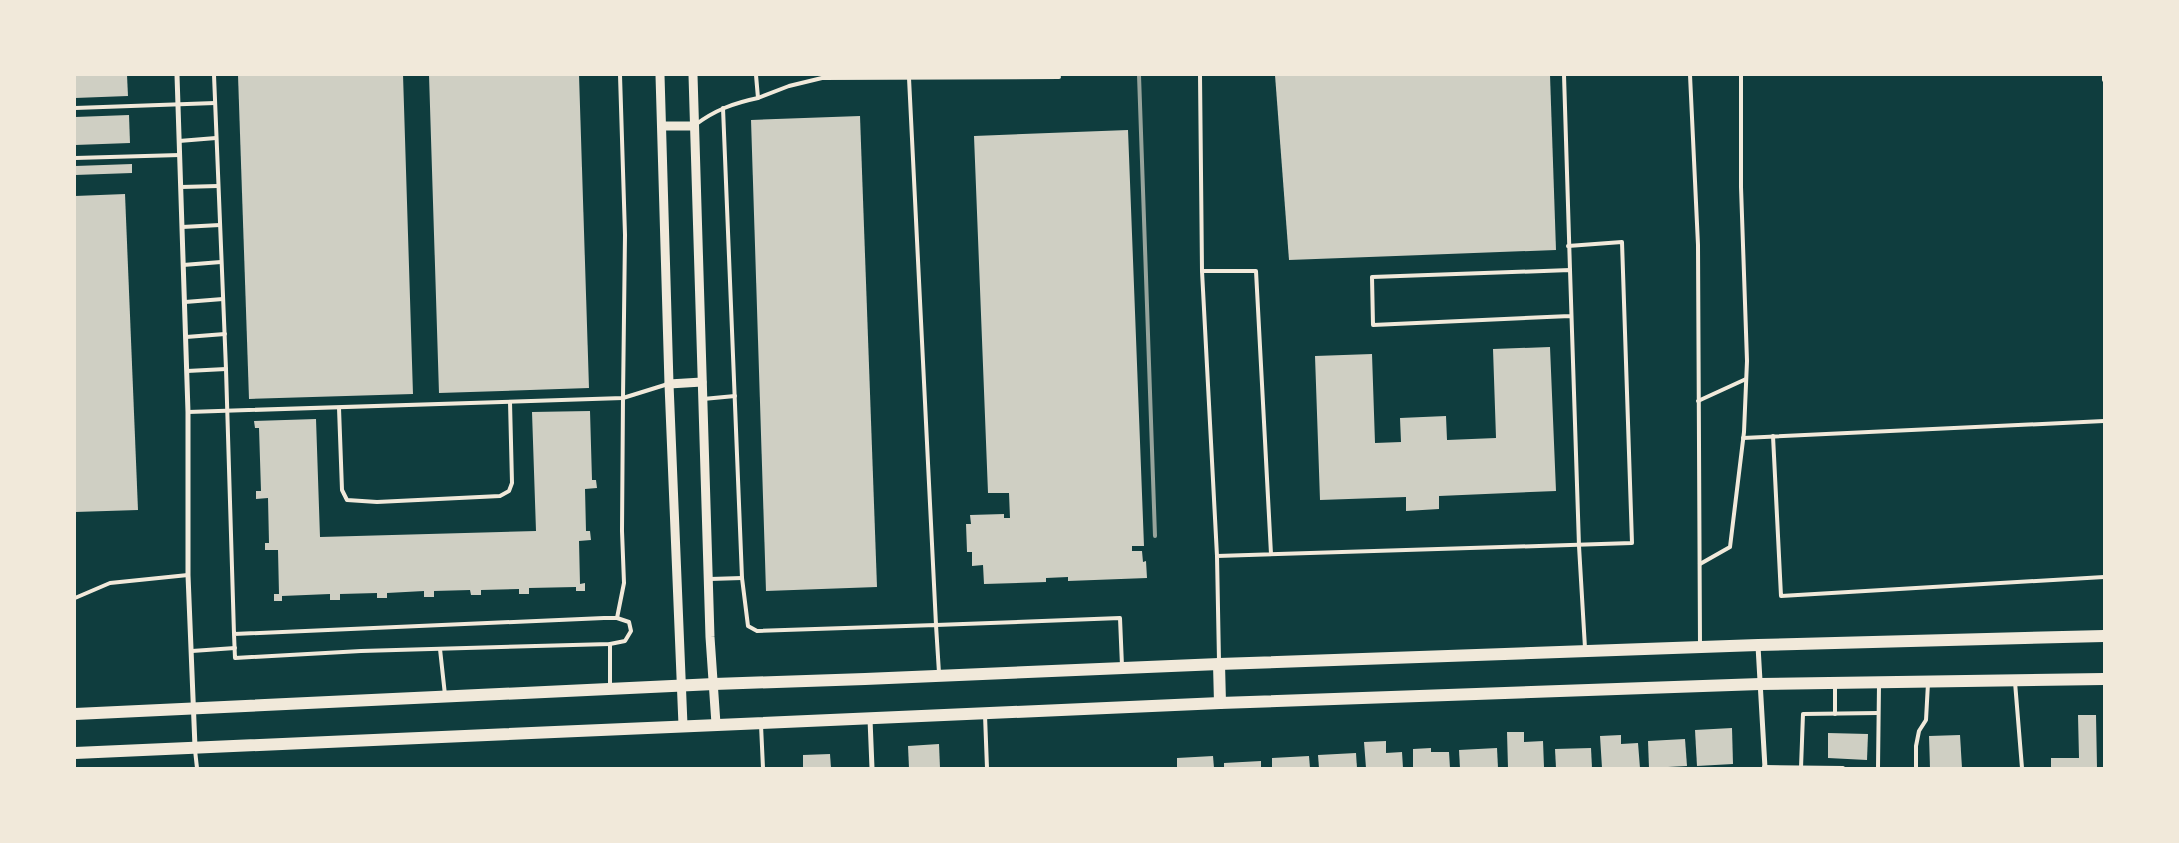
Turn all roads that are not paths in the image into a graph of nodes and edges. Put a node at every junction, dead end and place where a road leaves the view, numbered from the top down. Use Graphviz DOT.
graph roads {
  1 [pos="177,75"];
  2 [pos="214,75"];
  3 [pos="620,75"];
  4 [pos="660,75"];
  5 [pos="693,75"];
  6 [pos="756,75"];
  7 [pos="1200,75"];
  8 [pos="1564,75"];
  9 [pos="1690,75"];
  10 [pos="1741,75"];
  11 [pos="2104,75"];
  12 [pos="1059,77"];
  13 [pos="910,78"];
  14 [pos="2104,80"];
  15 [pos="758,98"];
  16 [pos="215,103"];
  17 [pos="178,104"];
  18 [pos="75,108"];
  19 [pos="723,108"];
  20 [pos="662,126"];
  21 [pos="694,126"];
  22 [pos="216,138"];
  23 [pos="179,141"];
  24 [pos="180,155"];
  25 [pos="75,158"];
  26 [pos="218,186"];
  27 [pos="181,187"];
  28 [pos="220,225"];
  29 [pos="182,227"];
  30 [pos="1568,246"];
  31 [pos="221,262"];
  32 [pos="184,265"];
  33 [pos="1570,270"];
  34 [pos="1202,271"];
  35 [pos="223,300"];
  36 [pos="185,302"];
  37 [pos="1570,316"];
  38 [pos="224,334"];
  39 [pos="186,337"];
  40 [pos="226,369"];
  41 [pos="187,371"];
  42 [pos="1746,380"];
  43 [pos="702,382"];
  44 [pos="669,384"];
  45 [pos="735,396"];
  46 [pos="624,398"];
  47 [pos="703,399"];
  48 [pos="1698,401"];
  49 [pos="510,402"];
  50 [pos="339,408"];
  51 [pos="188,412"];
  52 [pos="227,412"];
  53 [pos="2104,421"];
  54 [pos="1773,436"];
  55 [pos="1743,438"];
  56 [pos="1579,546"];
  57 [pos="1271,554"];
  58 [pos="1217,556"];
  59 [pos="1700,564"];
  60 [pos="188,575"];
  61 [pos="2104,577"];
  62 [pos="742,578"];
  63 [pos="710,579"];
  64 [pos="75,598"];
  65 [pos="617,618"];
  66 [pos="936,625"];
  67 [pos="234,634"];
  68 [pos="2104,636"];
  69 [pos="610,644"];
  70 [pos="1758,645"];
  71 [pos="1700,647"];
  72 [pos="235,648"];
  73 [pos="440,649"];
  74 [pos="192,651"];
  75 [pos="1586,651"];
  76 [pos="1219,664"];
  77 [pos="1122,668"];
  78 [pos="939,676"];
  79 [pos="2104,679"];
  80 [pos="2015,680"];
  81 [pos="1928,681"];
  82 [pos="1879,682"];
  83 [pos="1835,683"];
  84 [pos="714,684"];
  85 [pos="1760,684"];
  86 [pos="681,686"];
  87 [pos="610,689"];
  88 [pos="445,697"];
  89 [pos="1220,703"];
  90 [pos="194,709"];
  91 [pos="985,713"];
  92 [pos="1878,713"];
  93 [pos="75,714"];
  94 [pos="1835,714"];
  95 [pos="870,718"];
  96 [pos="761,722"];
  97 [pos="716,724"];
  98 [pos="683,725"];
  99 [pos="195,748"];
  100 [pos="75,753"];
  101 [pos="196,768"];
  102 [pos="763,768"];
  103 [pos="872,768"];
  104 [pos="987,768"];
  105 [pos="1764,768"];
  106 [pos="1801,768"];
  107 [pos="1843,768"];
  108 [pos="1878,768"];
  109 [pos="1916,768"];
  110 [pos="2022,768"];
  1 -- 17 [label="street"];
  2 -- 16 [label="lane"];
  3 -- 46 [label="lane"];
  4 -- 20 [label="street"];
  5 -- 21 [label="street"];
  6 -- 15 [label="lane"];
  7 -- 34 [label="lane"];
  8 -- 30 [label="lane"];
  9 -- 48 [label="lane"];
  10 -- 42 [label="lane"];
  11 -- 14 [label="lane"];
  12 -- 13 [label="lane"];
  13 -- 15 [label="lane"];
  13 -- 66 [label="lane"];
  15 -- 19 [label="lane"];
  16 -- 17 [label="lane"];
  16 -- 22 [label="lane"];
  17 -- 18 [label="lane"];
  17 -- 23 [label="street"];
  19 -- 21 [label="lane"];
  19 -- 45 [label="lane"];
  20 -- 21 [label="street"];
  20 -- 44 [label="street"];
  21 -- 43 [label="street"];
  22 -- 23 [label="lane"];
  22 -- 26 [label="lane"];
  23 -- 24 [label="street"];
  24 -- 25 [label="lane"];
  24 -- 27 [label="street"];
  26 -- 27 [label="lane"];
  26 -- 28 [label="lane"];
  27 -- 29 [label="street"];
  28 -- 29 [label="lane"];
  28 -- 31 [label="lane"];
  29 -- 32 [label="street"];
  30 -- 33 [label="lane"];
  30 -- 56 [label="lane"];
  31 -- 32 [label="lane"];
  31 -- 35 [label="lane"];
  32 -- 36 [label="street"];
  33 -- 37 [label="lane"];
  33 -- 37 [label="lane"];
  34 -- 57 [label="lane"];
  34 -- 58 [label="lane"];
  35 -- 36 [label="lane"];
  35 -- 38 [label="lane"];
  36 -- 39 [label="street"];
  37 -- 56 [label="lane"];
  38 -- 39 [label="lane"];
  38 -- 40 [label="lane"];
  39 -- 41 [label="street"];
  40 -- 41 [label="lane"];
  40 -- 52 [label="lane"];
  41 -- 51 [label="street"];
  42 -- 48 [label="lane"];
  42 -- 55 [label="lane"];
  43 -- 44 [label="street"];
  43 -- 47 [label="street"];
  44 -- 46 [label="lane"];
  44 -- 86 [label="street"];
  45 -- 47 [label="lane"];
  45 -- 62 [label="lane"];
  46 -- 49 [label="lane"];
  46 -- 65 [label="lane"];
  47 -- 63 [label="street"];
  48 -- 59 [label="lane"];
  49 -- 50 [label="lane"];
  49 -- 50 [label="lane"];
  50 -- 52 [label="lane"];
  51 -- 52 [label="lane"];
  51 -- 60 [label="street"];
  52 -- 67 [label="lane"];
  53 -- 54 [label="lane"];
  54 -- 55 [label="lane"];
  54 -- 61 [label="lane"];
  55 -- 59 [label="lane"];
  56 -- 57 [label="lane"];
  56 -- 75 [label="lane"];
  57 -- 58 [label="lane"];
  58 -- 76 [label="lane"];
  59 -- 71 [label="lane"];
  60 -- 64 [label="lane"];
  60 -- 74 [label="street"];
  62 -- 63 [label="lane"];
  62 -- 66 [label="lane"];
  63 -- 84 [label="street"];
  65 -- 67 [label="lane"];
  65 -- 69 [label="lane"];
  66 -- 77 [label="lane"];
  66 -- 78 [label="lane"];
  67 -- 72 [label="lane"];
  68 -- 70 [label="main road"];
  69 -- 73 [label="lane"];
  69 -- 87 [label="lane"];
  70 -- 71 [label="main road"];
  70 -- 85 [label="street"];
  71 -- 75 [label="main road"];
  72 -- 73 [label="lane"];
  72 -- 74 [label="lane"];
  73 -- 88 [label="lane"];
  74 -- 90 [label="street"];
  75 -- 76 [label="main road"];
  76 -- 77 [label="main road"];
  76 -- 89 [label="main road"];
  77 -- 78 [label="main road"];
  78 -- 84 [label="main road"];
  79 -- 80 [label="main road"];
  80 -- 81 [label="main road"];
  80 -- 110 [label="lane"];
  81 -- 82 [label="main road"];
  81 -- 109 [label="lane"];
  82 -- 83 [label="main road"];
  82 -- 92 [label="lane"];
  83 -- 85 [label="main road"];
  83 -- 94 [label="lane"];
  84 -- 86 [label="main road"];
  84 -- 97 [label="street"];
  85 -- 89 [label="main road"];
  85 -- 105 [label="street"];
  86 -- 87 [label="main road"];
  86 -- 98 [label="street"];
  87 -- 88 [label="main road"];
  88 -- 90 [label="main road"];
  89 -- 91 [label="main road"];
  90 -- 93 [label="main road"];
  90 -- 99 [label="street"];
  91 -- 95 [label="main road"];
  91 -- 104 [label="lane"];
  92 -- 94 [label="lane"];
  92 -- 108 [label="lane"];
  94 -- 106 [label="lane"];
  95 -- 96 [label="main road"];
  95 -- 103 [label="street"];
  96 -- 97 [label="main road"];
  96 -- 102 [label="lane"];
  97 -- 98 [label="main road"];
  98 -- 99 [label="main road"];
  99 -- 100 [label="main road"];
  99 -- 101 [label="lane"];
  105 -- 106 [label="lane"];
  106 -- 107 [label="lane"];
}
